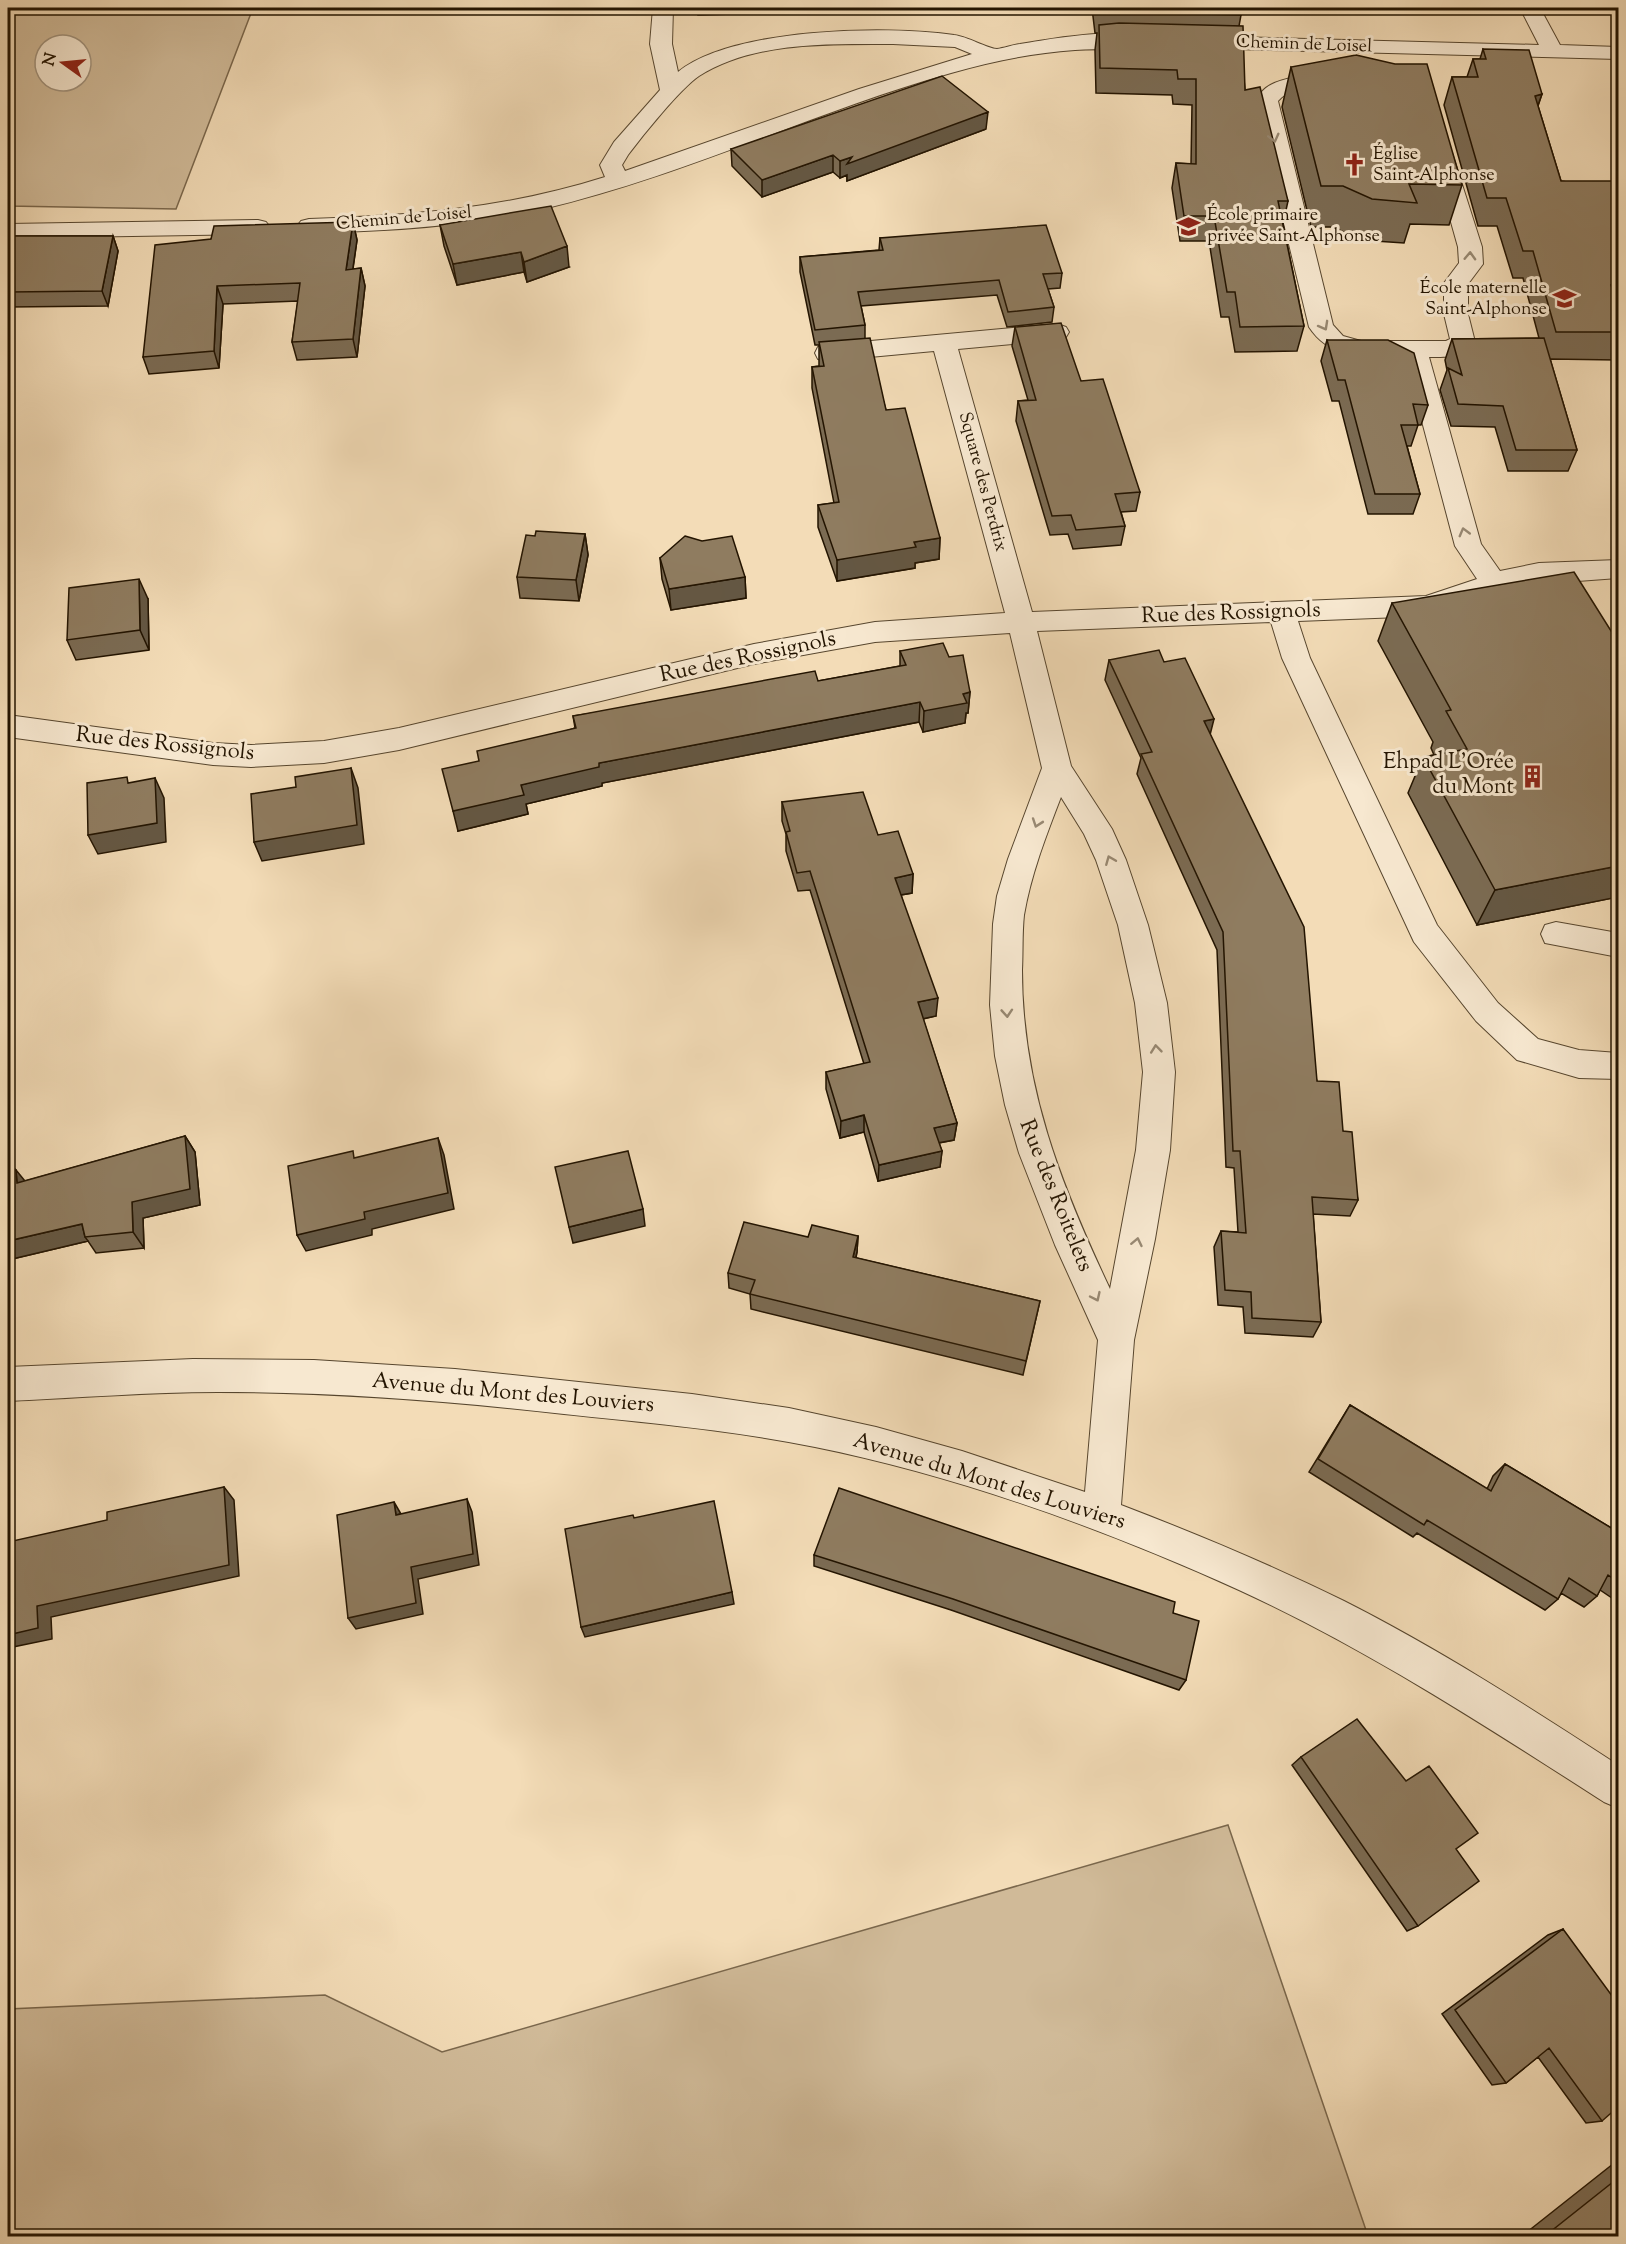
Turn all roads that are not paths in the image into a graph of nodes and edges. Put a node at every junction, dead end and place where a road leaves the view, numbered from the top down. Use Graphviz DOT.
graph roads {
  1 [pos="663,8"];
  2 [pos="1530,8"];
  3 [pos="1257,43"];
  4 [pos="1415,48"];
  5 [pos="1553,51"];
  6 [pos="1618,53"];
  7 [pos="990,55"];
  8 [pos="1421,71"];
  9 [pos="1354,84"];
  10 [pos="670,92"];
  11 [pos="1267,100"];
  12 [pos="1439,141"];
  13 [pos="617,180"];
  14 [pos="8,231"];
  15 [pos="1060,332"];
  16 [pos="944,343"];
  17 [pos="822,354"];
  18 [pos="1418,360"];
  19 [pos="1618,569"];
  20 [pos="1493,582"];
  21 [pos="1281,612"];
  22 [pos="1021,622"];
  23 [pos="8,726"];
  24 [pos="1057,768"];
  25 [pos="1556,934"];
  26 [pos="1618,945"];
  27 [pos="1618,1066"];
  28 [pos="1116,1340"];
  29 [pos="8,1384"];
  30 [pos="1102,1515"];
  31 [pos="1618,1788"];
  1 -- 10 [label="street"];
  2 -- 5 [label="street"];
  3 -- 4 [label="street, Chemin de Loisel"];
  3 -- 7 [label="street, Chemin de Loisel"];
  3 -- 11 [label="street"];
  4 -- 5 [label="street, Chemin de Loisel"];
  4 -- 8 [label="street"];
  5 -- 6 [label="street, Chemin de Loisel"];
  7 -- 10 [label="street"];
  7 -- 13 [label="street, Chemin de Loisel"];
  9 -- 11 [label="street"];
  10 -- 13 [label="street"];
  11 -- 18 [label="street, one-way"];
  18 -- 12 [label="street, one-way"];
  13 -- 14 [label="street, Chemin de Loisel"];
  15 -- 16 [label="street"];
  16 -- 17 [label="street"];
  16 -- 22 [label="street, Square des Perdrix"];
  20 -- 18 [label="street, one-way"];
  19 -- 20 [label="street, Rue des Rossignols"];
  20 -- 21 [label="street, Rue des Rossignols"];
  21 -- 22 [label="street, Rue des Rossignols"];
  21 -- 27 [label="street"];
  22 -- 23 [label="street, Rue des Rossignols"];
  22 -- 24 [label="street, Rue des Roitelets"];
  28 -- 24 [label="street, Rue des Roitelets, one-way"];
  24 -- 28 [label="street, Rue des Roitelets, one-way"];
  25 -- 26 [label="street"];
  28 -- 30 [label="street, Rue des Roitelets"];
  29 -- 30 [label="street, Avenue du Mont des Louviers"];
  30 -- 31 [label="street, Avenue du Mont des Louviers"];
}
